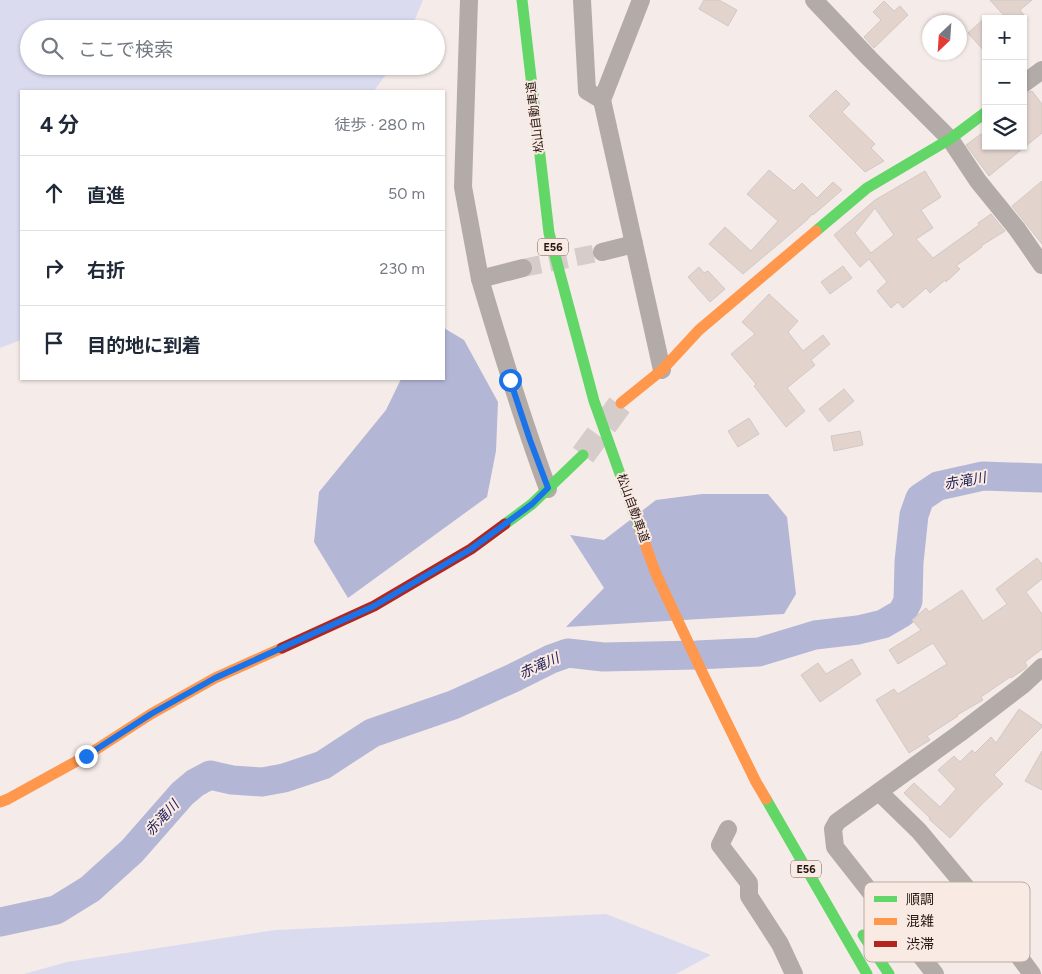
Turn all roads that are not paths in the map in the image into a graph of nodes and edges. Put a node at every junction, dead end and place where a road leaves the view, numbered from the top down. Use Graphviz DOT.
graph roads {
  1 [pos="469,0"];
  2 [pos="522,0"];
  3 [pos="582,0"];
  4 [pos="642,0"];
  5 [pos="814,0"];
  6 [pos="1042,70"];
  7 [pos="1027,81"];
  8 [pos="602,100"];
  9 [pos="982,115"];
  10 [pos="950,139"];
  11 [pos="634,244"];
  12 [pos="602,252"];
  13 [pos="1042,265"];
  14 [pos="523,268"];
  15 [pos="480,278"];
  16 [pos="662,370"];
  17 [pos="621,403"];
  18 [pos="583,455"];
  19 [pos="548,488"];
  20 [pos="1042,667"];
  21 [pos="747,764"];
  22 [pos="879,792"];
  23 [pos="0,802"];
  24 [pos="728,828"];
  25 [pos="822,874"];
  26 [pos="962,882"];
  27 [pos="864,884"];
  28 [pos="856,924"];
  29 [pos="864,936"];
  30 [pos="881,962"];
  31 [pos="926,962"];
  32 [pos="1023,962"];
  33 [pos="794,974"];
  34 [pos="866,974"];
  35 [pos="889,974"];
  36 [pos="935,974"];
  37 [pos="1032,974"];
  1 -- 15 [label="street"];
  2 -- 21 [label="main road, 松山自動車道 / E56"];
  3 -- 8 [label="street"];
  4 -- 8 [label="street"];
  5 -- 10 [label="street"];
  6 -- 7 [label="street"];
  8 -- 11 [label="street"];
  9 -- 10 [label="main road"];
  10 -- 13 [label="street"];
  10 -- 16 [label="main road"];
  11 -- 12 [label="street"];
  11 -- 16 [label="street"];
  14 -- 15 [label="street"];
  15 -- 19 [label="street"];
  16 -- 17 [label="main road"];
  18 -- 19 [label="main road"];
  19 -- 23 [label="main road"];
  20 -- 22 [label="street"];
  21 -- 25 [label="main road"];
  21 -- 34 [label="main road, 松山自動車道 / E56"];
  22 -- 26 [label="street"];
  22 -- 27 [label="street"];
  24 -- 33 [label="street"];
  28 -- 29 [label="main road"];
  30 -- 35 [label="main road"];
  31 -- 36 [label="street"];
  32 -- 37 [label="street"];
}
